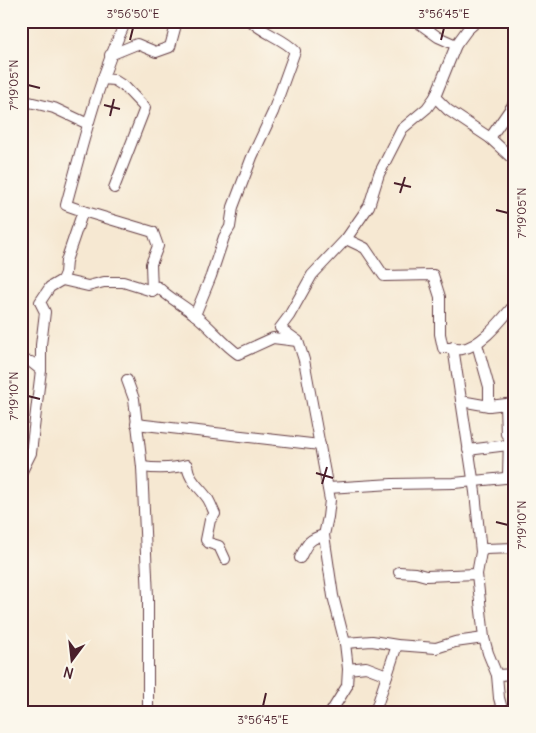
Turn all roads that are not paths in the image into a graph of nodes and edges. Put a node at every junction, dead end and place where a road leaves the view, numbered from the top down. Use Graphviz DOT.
graph roads {
  1 [pos="126,21"];
  2 [pos="177,21"];
  3 [pos="251,21"];
  4 [pos="416,21"];
  5 [pos="477,21"];
  6 [pos="456,45"];
  7 [pos="110,56"];
  8 [pos="102,79"];
  9 [pos="435,97"];
  10 [pos="21,100"];
  11 [pos="515,102"];
  12 [pos="88,124"];
  13 [pos="490,138"];
  14 [pos="515,161"];
  15 [pos="114,188"];
  16 [pos="83,211"];
  17 [pos="346,238"];
  18 [pos="62,280"];
  19 [pos="152,291"];
  20 [pos="515,304"];
  21 [pos="195,315"];
  22 [pos="298,341"];
  23 [pos="476,344"];
  24 [pos="453,347"];
  25 [pos="21,361"];
  26 [pos="41,370"];
  27 [pos="127,380"];
  28 [pos="461,401"];
  29 [pos="510,404"];
  30 [pos="489,406"];
  31 [pos="136,424"];
  32 [pos="320,445"];
  33 [pos="508,445"];
  34 [pos="468,450"];
  35 [pos="142,467"];
  36 [pos="21,473"];
  37 [pos="512,477"];
  38 [pos="473,481"];
  39 [pos="328,488"];
  40 [pos="324,535"];
  41 [pos="515,548"];
  42 [pos="480,552"];
  43 [pos="225,558"];
  44 [pos="300,558"];
  45 [pos="399,572"];
  46 [pos="478,574"];
  47 [pos="484,638"];
  48 [pos="345,643"];
  49 [pos="398,645"];
  50 [pos="348,669"];
  51 [pos="515,674"];
  52 [pos="387,675"];
  53 [pos="497,675"];
  54 [pos="500,698"];
  55 [pos="148,712"];
  56 [pos="331,712"];
  57 [pos="375,712"];
  58 [pos="494,712"];
  59 [pos="503,712"];
  1 -- 7 [label="street"];
  2 -- 7 [label="street"];
  3 -- 21 [label="street"];
  4 -- 6 [label="street"];
  5 -- 6 [label="street"];
  6 -- 9 [label="street"];
  7 -- 8 [label="street"];
  8 -- 12 [label="street"];
  8 -- 15 [label="street"];
  9 -- 13 [label="street"];
  9 -- 17 [label="street"];
  10 -- 12 [label="street"];
  11 -- 13 [label="street"];
  12 -- 16 [label="street"];
  13 -- 14 [label="street"];
  16 -- 18 [label="street"];
  16 -- 19 [label="street"];
  17 -- 22 [label="street"];
  17 -- 24 [label="street"];
  18 -- 19 [label="street"];
  18 -- 26 [label="street"];
  19 -- 21 [label="street"];
  20 -- 23 [label="street"];
  21 -- 22 [label="street"];
  22 -- 32 [label="street"];
  23 -- 24 [label="street"];
  23 -- 30 [label="street"];
  24 -- 28 [label="street"];
  25 -- 26 [label="street"];
  26 -- 36 [label="street"];
  27 -- 31 [label="street"];
  28 -- 30 [label="street"];
  28 -- 34 [label="street"];
  29 -- 30 [label="street"];
  29 -- 33 [label="street"];
  31 -- 32 [label="street"];
  31 -- 35 [label="street"];
  32 -- 39 [label="street"];
  33 -- 34 [label="street"];
  33 -- 37 [label="street"];
  34 -- 38 [label="street"];
  35 -- 43 [label="street"];
  35 -- 55 [label="street"];
  37 -- 38 [label="street"];
  38 -- 39 [label="street"];
  38 -- 42 [label="street"];
  39 -- 40 [label="street"];
  40 -- 44 [label="street"];
  40 -- 48 [label="street"];
  41 -- 42 [label="street"];
  42 -- 46 [label="street"];
  45 -- 46 [label="street"];
  46 -- 47 [label="street"];
  47 -- 49 [label="street"];
  47 -- 53 [label="street"];
  48 -- 49 [label="street"];
  48 -- 50 [label="street"];
  49 -- 52 [label="street"];
  50 -- 52 [label="street"];
  50 -- 56 [label="street"];
  51 -- 53 [label="street"];
  52 -- 57 [label="street"];
  53 -- 54 [label="street"];
  54 -- 58 [label="street"];
  54 -- 59 [label="street"];
}
